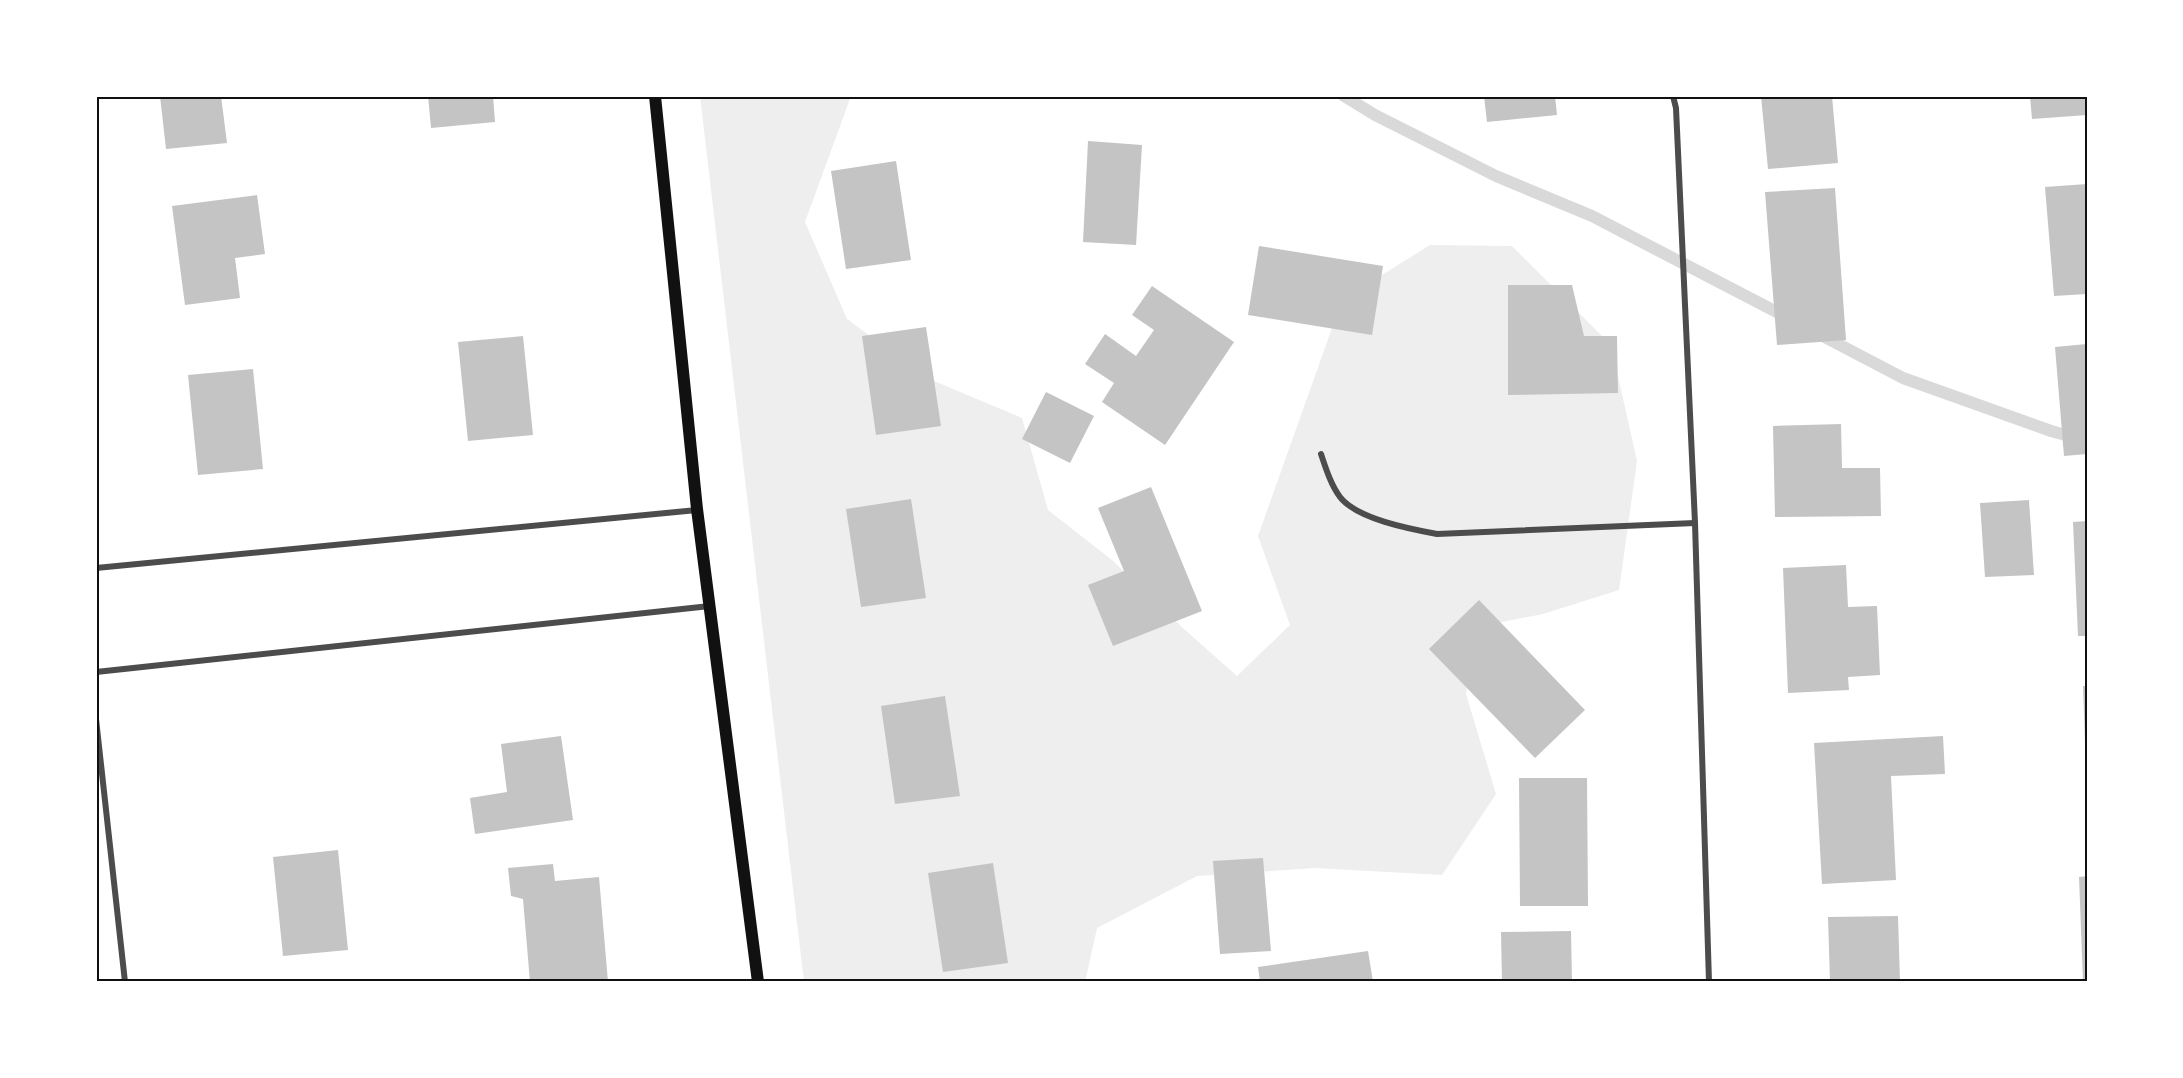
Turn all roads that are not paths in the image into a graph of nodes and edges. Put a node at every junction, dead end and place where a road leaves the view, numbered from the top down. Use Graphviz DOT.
graph roads {
  1 [pos="655,96"];
  2 [pos="1673,96"];
  3 [pos="1321,454"];
  4 [pos="697,509"];
  5 [pos="1695,523"];
  6 [pos="96,568"];
  7 [pos="710,606"];
  8 [pos="96,672"];
  9 [pos="96,719"];
  10 [pos="125,982"];
  11 [pos="758,982"];
  12 [pos="1709,982"];
  1 -- 4 [label="main road"];
  2 -- 5 [label="street"];
  3 -- 5 [label="street"];
  4 -- 6 [label="street"];
  4 -- 7 [label="main road"];
  5 -- 12 [label="street"];
  7 -- 8 [label="street"];
  7 -- 11 [label="main road"];
  9 -- 10 [label="street"];
}
